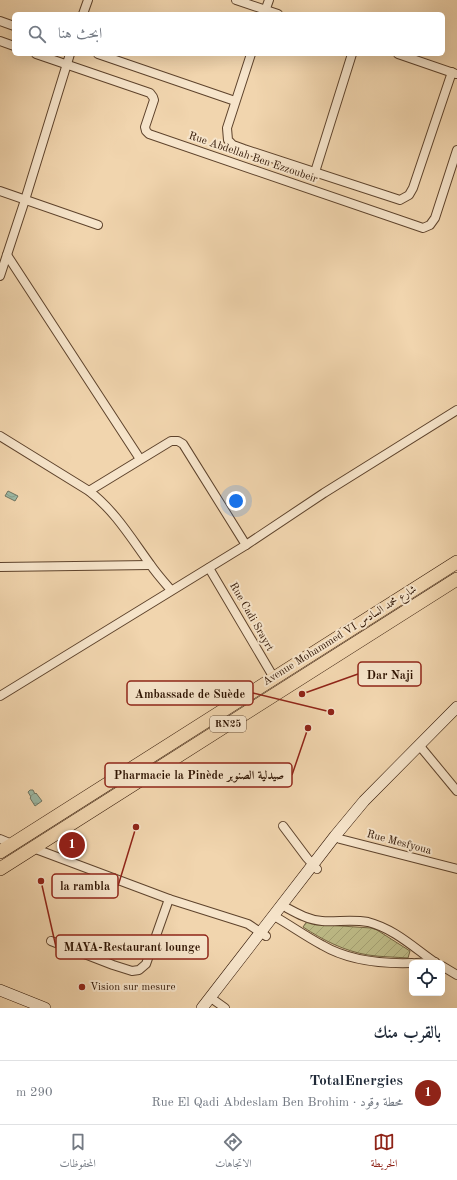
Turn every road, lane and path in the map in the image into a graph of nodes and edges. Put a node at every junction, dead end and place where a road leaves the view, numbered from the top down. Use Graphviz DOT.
graph roads {
  1 [pos="88,0"];
  2 [pos="236,0"];
  3 [pos="269,0"];
  4 [pos="84,12"];
  5 [pos="265,12"];
  6 [pos="0,21"];
  7 [pos="12,25"];
  8 [pos="0,41"];
  9 [pos="12,45"];
  10 [pos="42,56"];
  11 [pos="69,56"];
  12 [pos="104,56"];
  13 [pos="250,56"];
  14 [pos="351,56"];
  15 [pos="404,56"];
  16 [pos="67,65"];
  17 [pos="454,73"];
  18 [pos="235,101"];
  19 [pos="457,150"];
  20 [pos="315,172"];
  21 [pos="0,191"];
  22 [pos="26,200"];
  23 [pos="98,225"];
  24 [pos="7,255"];
  25 [pos="0,276"];
  26 [pos="457,410"];
  27 [pos="0,436"];
  28 [pos="140,459"];
  29 [pos="89,491"];
  30 [pos="246,545"];
  31 [pos="457,562"];
  32 [pos="150,565"];
  33 [pos="0,567"];
  34 [pos="209,568"];
  35 [pos="457,579"];
  36 [pos="171,590"];
  37 [pos="274,678"];
  38 [pos="0,696"];
  39 [pos="457,707"];
  40 [pos="457,716"];
  41 [pos="421,747"];
  42 [pos="457,791"];
  43 [pos="284,826"];
  44 [pos="338,837"];
  45 [pos="6,842"];
  46 [pos="33,848"];
  47 [pos="0,852"];
  48 [pos="315,867"];
  49 [pos="0,869"];
  50 [pos="457,869"];
  51 [pos="169,899"];
  52 [pos="287,908"];
  53 [pos="277,917"];
  54 [pos="264,934"];
  55 [pos="51,941"];
  56 [pos="431,960"];
  57 [pos="409,963"];
  58 [pos="445,968"];
  59 [pos="457,975"];
  60 [pos="0,990"];
  61 [pos="212,1002"];
  62 [pos="24,1004"];
  63 [pos="46,1008"];
  64 [pos="202,1008"];
  65 [pos="225,1008"];
  1 -- 4 [label="street"];
  2 -- 5 [label="street"];
  3 -- 5 [label="street"];
  6 -- 7 [label="street"];
  8 -- 9 [label="street"];
  10 -- 16 [label="street, Rue Abdellah Ben Ezzoubeir"];
  11 -- 16 [label="street"];
  12 -- 18 [label="street"];
  13 -- 18 [label="street, Rue Abdellah Ben Ezzoubeir"];
  14 -- 20 [label="street"];
  15 -- 17 [label="street"];
  16 -- 19 [label="street, Rue Abdellah Ben Ezzoubeir"];
  16 -- 22 [label="street"];
  17 -- 20 [label="street, Rue Abdellah Ben Ezzoubeir"];
  18 -- 20 [label="street, Rue Abdellah Ben Ezzoubeir"];
  21 -- 22 [label="street"];
  22 -- 23 [label="street"];
  22 -- 24 [label="street"];
  24 -- 25 [label="street"];
  24 -- 28 [label="street"];
  26 -- 30 [label="street"];
  27 -- 29 [label="street"];
  28 -- 29 [label="street"];
  28 -- 30 [label="street"];
  29 -- 32 [label="street"];
  30 -- 34 [label="street"];
  31 -- 37 [label="main road, Avenue Mohammed VI شارع محمد السادس / RN25"];
  32 -- 33 [label="street"];
  32 -- 36 [label="street"];
  34 -- 36 [label="street"];
  34 -- 37 [label="street, Rue Cadi Srayrt"];
  35 -- 46 [label="main road, Avenue Mohammed VI شارع محمد السادس / RN25"];
  36 -- 38 [label="street"];
  37 -- 45 [label="main road, Avenue Mohammed VI شارع محمد السادس / RN25"];
  39 -- 41 [label="main road"];
  40 -- 41 [label="main road"];
  41 -- 42 [label="street"];
  41 -- 44 [label="main road"];
  43 -- 48 [label="street"];
  44 -- 48 [label="main road"];
  44 -- 50 [label="street, Rue Mesfyoua"];
  45 -- 47 [label="main road, Avenue Mohammed VI شارع محمد السادس / RN25"];
  46 -- 49 [label="main road, Avenue Mohammed VI شارع محمد السادس / RN25"];
  46 -- 51 [label="street"];
  48 -- 52 [label="main road"];
  48 -- 53 [label="main road"];
  51 -- 54 [label="street"];
  51 -- 55 [label="street"];
  52 -- 53 [label="main road"];
  52 -- 56 [label="street"];
  53 -- 54 [label="main road"];
  53 -- 57 [label="street"];
  54 -- 61 [label="main road"];
  58 -- 59 [label="street"];
  60 -- 62 [label="main road"];
  61 -- 64 [label="main road"];
  61 -- 65 [label="street"];
  62 -- 63 [label="main road"];
}
